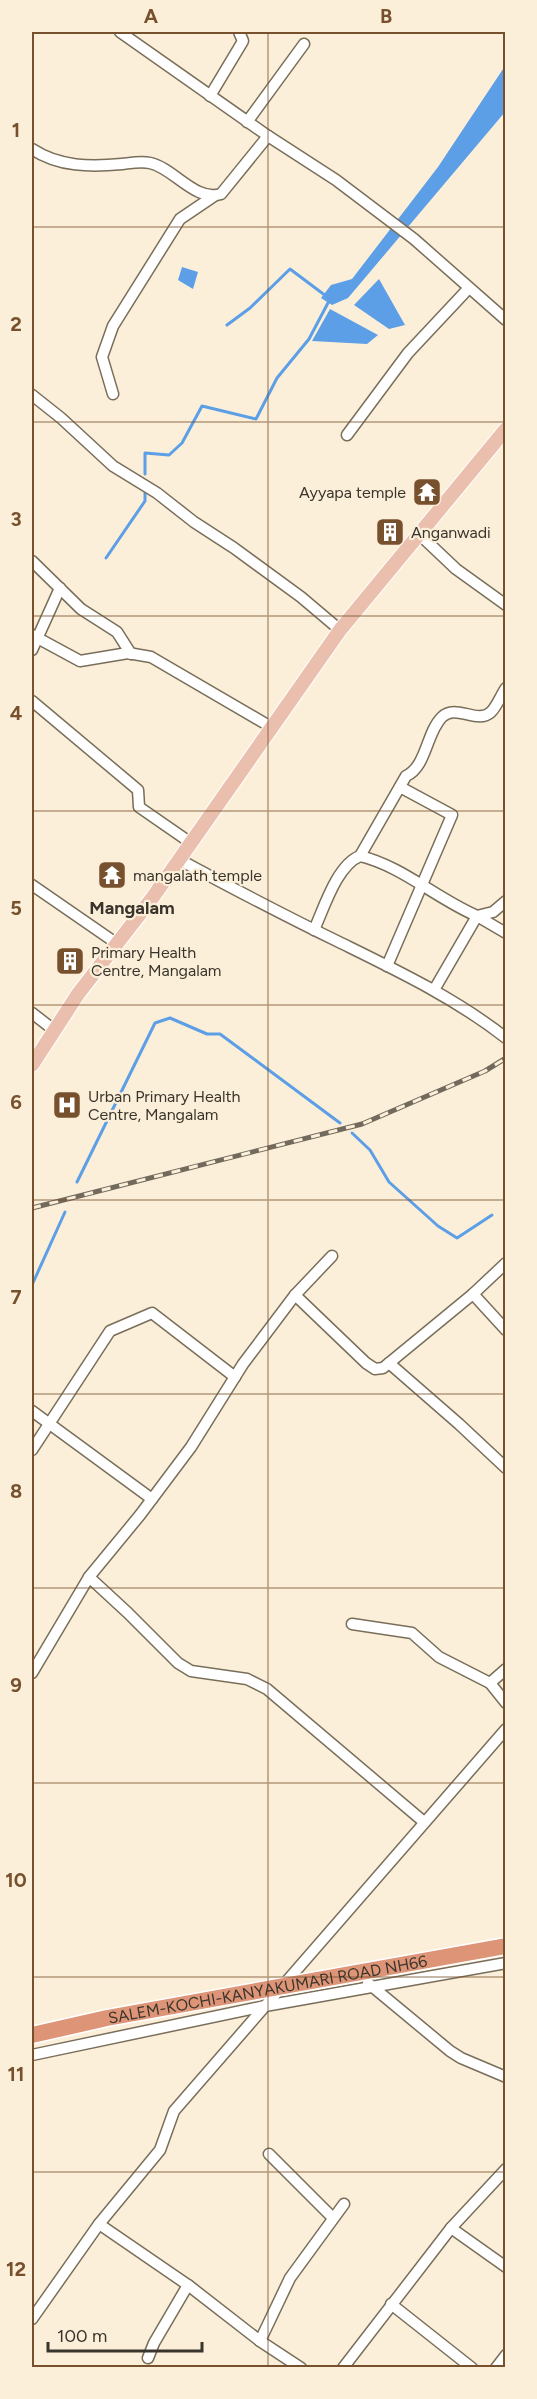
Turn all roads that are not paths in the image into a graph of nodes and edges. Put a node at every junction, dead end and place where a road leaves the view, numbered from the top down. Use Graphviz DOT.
graph roads {
  1 [pos="120,32"];
  2 [pos="239,32"];
  3 [pos="304,44"];
  4 [pos="210,96"];
  5 [pos="248,122"];
  6 [pos="268,136"];
  7 [pos="32,149"];
  8 [pos="214,196"];
  9 [pos="468,289"];
  10 [pos="506,320"];
  11 [pos="32,394"];
  12 [pos="113,394"];
  13 [pos="506,429"];
  14 [pos="347,435"];
  15 [pos="418,533"];
  16 [pos="32,561"];
  17 [pos="60,588"];
  18 [pos="506,605"];
  19 [pos="340,630"];
  20 [pos="35,637"];
  21 [pos="32,650"];
  22 [pos="131,654"];
  23 [pos="506,688"];
  24 [pos="32,701"];
  25 [pos="271,728"];
  26 [pos="400,787"];
  27 [pos="191,843"];
  28 [pos="360,856"];
  29 [pos="180,860"];
  30 [pos="32,885"];
  31 [pos="422,885"];
  32 [pos="506,901"];
  33 [pos="477,916"];
  34 [pos="314,930"];
  35 [pos="506,933"];
  36 [pos="116,943"];
  37 [pos="387,966"];
  38 [pos="434,990"];
  39 [pos="32,1013"];
  40 [pos="54,1030"];
  41 [pos="506,1038"];
  42 [pos="32,1065"];
  43 [pos="332,1256"];
  44 [pos="506,1263"];
  45 [pos="473,1294"];
  46 [pos="295,1295"];
  47 [pos="506,1330"];
  48 [pos="389,1364"];
  49 [pos="235,1377"];
  50 [pos="32,1411"];
  51 [pos="49,1424"];
  52 [pos="32,1450"];
  53 [pos="506,1468"];
  54 [pos="152,1499"];
  55 [pos="89,1577"];
  56 [pos="352,1624"];
  57 [pos="506,1669"];
  58 [pos="32,1673"];
  59 [pos="490,1683"];
  60 [pos="506,1703"];
  61 [pos="506,1729"];
  62 [pos="424,1822"];
  63 [pos="506,1946"];
  64 [pos="506,1963"];
  65 [pos="356,1974"];
  66 [pos="372,1986"];
  67 [pos="281,1987"];
  68 [pos="265,2006"];
  69 [pos="32,2035"];
  70 [pos="32,2055"];
  71 [pos="506,2077"];
  72 [pos="269,2154"];
  73 [pos="506,2169"];
  74 [pos="344,2204"];
  75 [pos="333,2218"];
  76 [pos="99,2224"];
  77 [pos="451,2228"];
  78 [pos="506,2267"];
  79 [pos="188,2285"];
  80 [pos="392,2304"];
  81 [pos="32,2319"];
  82 [pos="260,2341"];
  83 [pos="506,2355"];
  84 [pos="148,2358"];
  85 [pos="301,2367"];
  86 [pos="343,2367"];
  87 [pos="472,2367"];
  88 [pos="495,2367"];
  1 -- 4 [label="street"];
  2 -- 4 [label="street"];
  3 -- 5 [label="street"];
  4 -- 5 [label="street"];
  5 -- 6 [label="street"];
  6 -- 8 [label="street"];
  6 -- 9 [label="street"];
  7 -- 8 [label="street"];
  8 -- 12 [label="street"];
  9 -- 10 [label="street"];
  9 -- 14 [label="street"];
  11 -- 19 [label="street"];
  13 -- 15 [label="main road"];
  15 -- 18 [label="street"];
  15 -- 19 [label="main road"];
  16 -- 17 [label="street"];
  17 -- 20 [label="street"];
  17 -- 22 [label="street"];
  19 -- 25 [label="main road"];
  20 -- 21 [label="street"];
  20 -- 22 [label="street"];
  22 -- 25 [label="street"];
  23 -- 26 [label="street"];
  24 -- 27 [label="street"];
  25 -- 27 [label="main road"];
  26 -- 28 [label="street"];
  26 -- 31 [label="street"];
  27 -- 29 [label="main road"];
  28 -- 31 [label="street"];
  28 -- 34 [label="street"];
  29 -- 34 [label="street"];
  29 -- 36 [label="main road"];
  30 -- 36 [label="street"];
  31 -- 33 [label="street"];
  31 -- 37 [label="street"];
  32 -- 33 [label="street"];
  33 -- 35 [label="street"];
  33 -- 38 [label="street"];
  34 -- 37 [label="street"];
  36 -- 40 [label="main road"];
  37 -- 38 [label="street"];
  38 -- 41 [label="street"];
  39 -- 40 [label="street"];
  40 -- 42 [label="main road"];
  43 -- 46 [label="street"];
  44 -- 45 [label="street"];
  45 -- 47 [label="street"];
  45 -- 48 [label="street"];
  46 -- 48 [label="street"];
  46 -- 49 [label="street"];
  48 -- 53 [label="street"];
  49 -- 51 [label="street"];
  49 -- 54 [label="street"];
  50 -- 51 [label="street"];
  51 -- 52 [label="street"];
  51 -- 54 [label="street"];
  54 -- 55 [label="street"];
  55 -- 58 [label="street"];
  55 -- 62 [label="street"];
  56 -- 59 [label="street"];
  57 -- 59 [label="street"];
  59 -- 60 [label="street"];
  61 -- 62 [label="street"];
  62 -- 67 [label="street"];
  63 -- 65 [label="highway, SALEM-KOCHI-KANYAKUMARI ROAD NH66"];
  64 -- 66 [label="street"];
  65 -- 66 [label="street"];
  65 -- 67 [label="highway, SALEM-KOCHI-KANYAKUMARI ROAD NH66"];
  66 -- 68 [label="street"];
  66 -- 71 [label="street"];
  67 -- 68 [label="street"];
  67 -- 69 [label="highway, SALEM-KOCHI-KANYAKUMARI ROAD NH66"];
  68 -- 70 [label="street"];
  68 -- 76 [label="street"];
  72 -- 75 [label="street"];
  73 -- 77 [label="street"];
  74 -- 75 [label="street"];
  75 -- 82 [label="street"];
  76 -- 79 [label="street"];
  76 -- 81 [label="street"];
  77 -- 78 [label="street"];
  77 -- 80 [label="street"];
  79 -- 82 [label="street"];
  79 -- 84 [label="street"];
  80 -- 86 [label="street"];
  80 -- 87 [label="street"];
  82 -- 85 [label="street"];
  83 -- 88 [label="street"];
}
